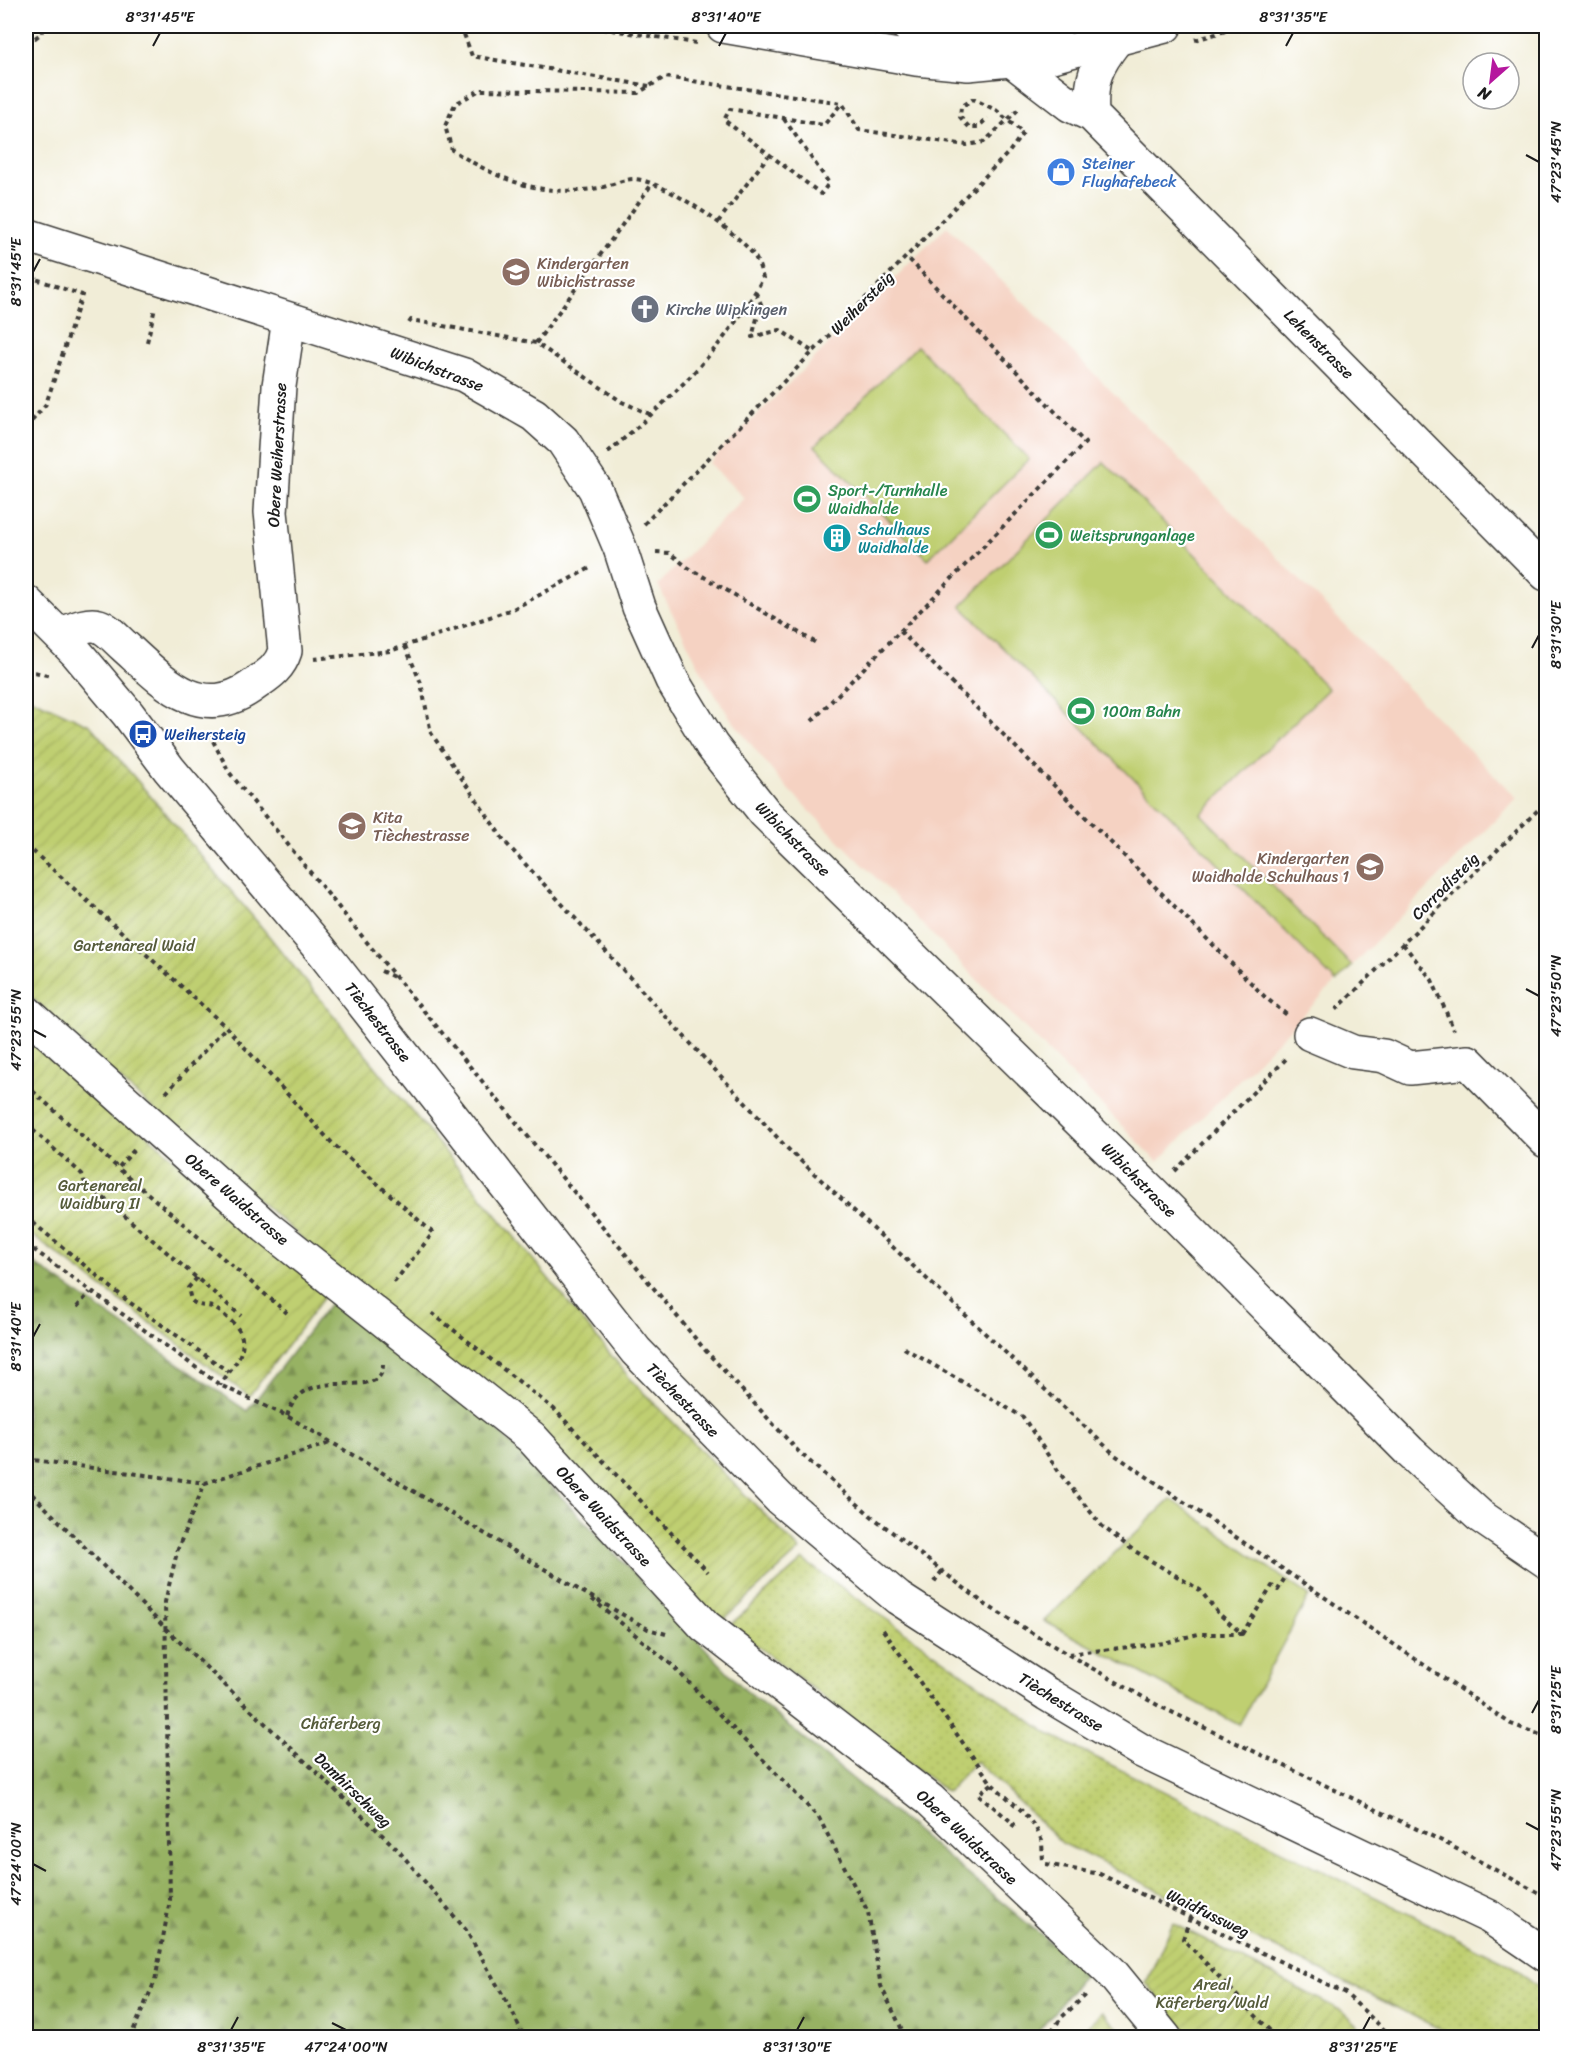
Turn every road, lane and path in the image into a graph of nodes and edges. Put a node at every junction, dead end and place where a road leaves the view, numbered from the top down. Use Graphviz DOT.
graph roads {
  1 [pos="42,26"];
  2 [pos="461,26"];
  3 [pos="723,26"];
  4 [pos="1056,26"];
  5 [pos="1165,26"];
  6 [pos="926,28"];
  7 [pos="26,37"];
  8 [pos="1116,40"];
  9 [pos="1014,62"];
  10 [pos="650,86"];
  11 [pos="842,103"];
  12 [pos="1092,115"];
  13 [pos="988,118"];
  14 [pos="784,119"];
  15 [pos="1008,120"];
  16 [pos="768,156"];
  17 [pos="652,184"];
  18 [pos="718,222"];
  19 [pos="33,238"];
  20 [pos="907,257"];
  21 [pos="756,292"];
  22 [pos="154,315"];
  23 [pos="289,319"];
  24 [pos="147,342"];
  25 [pos="536,343"];
  26 [pos="392,352"];
  27 [pos="813,352"];
  28 [pos="652,415"];
  29 [pos="26,428"];
  30 [pos="585,471"];
  31 [pos="670,554"];
  32 [pos="609,556"];
  33 [pos="1546,574"];
  34 [pos="26,602"];
  35 [pos="900,631"];
  36 [pos="59,635"];
  37 [pos="818,644"];
  38 [pos="405,646"];
  39 [pos="281,663"];
  40 [pos="26,670"];
  41 [pos="51,676"];
  42 [pos="199,701"];
  43 [pos="812,721"];
  44 [pos="1546,801"];
  45 [pos="26,845"];
  46 [pos="1403,944"];
  47 [pos="1360,987"];
  48 [pos="26,1012"];
  49 [pos="226,1027"];
  50 [pos="1310,1034"];
  51 [pos="1468,1062"];
  52 [pos="26,1085"];
  53 [pos="157,1113"];
  54 [pos="26,1125"];
  55 [pos="1546,1141"];
  56 [pos="118,1168"];
  57 [pos="1153,1193"];
  58 [pos="26,1217"];
  59 [pos="26,1244"];
  60 [pos="197,1278"];
  61 [pos="387,1291"];
  62 [pos="90,1292"];
  63 [pos="77,1307"];
  64 [pos="287,1313"];
  65 [pos="241,1316"];
  66 [pos="904,1348"];
  67 [pos="383,1358"];
  68 [pos="229,1372"];
  69 [pos="220,1385"];
  70 [pos="287,1416"];
  71 [pos="330,1443"];
  72 [pos="26,1459"];
  73 [pos="204,1484"];
  74 [pos="26,1488"];
  75 [pos="1546,1561"];
  76 [pos="942,1570"];
  77 [pos="1288,1572"];
  78 [pos="938,1577"];
  79 [pos="583,1592"];
  80 [pos="705,1626"];
  81 [pos="165,1628"];
  82 [pos="881,1628"];
  83 [pos="1242,1634"];
  84 [pos="1067,1654"];
  85 [pos="1546,1737"];
  86 [pos="992,1784"];
  87 [pos="978,1794"];
  88 [pos="993,1860"];
  89 [pos="1043,1863"];
  90 [pos="1546,1897"];
  91 [pos="1190,1918"];
  92 [pos="1546,1955"];
  93 [pos="1062,2017"];
  94 [pos="1384,2030"];
  95 [pos="130,2037"];
  96 [pos="524,2037"];
  97 [pos="906,2037"];
  98 [pos="1046,2037"];
  99 [pos="1165,2037"];
  100 [pos="1277,2037"];
  101 [pos="1393,2037"];
  102 [pos="1416,2037"];
  1 -- 7 [label="path"];
  2 -- 10 [label="path"];
  3 -- 9 [label="street"];
  4 -- 6 [label="street"];
  5 -- 8 [label="street"];
  8 -- 9 [label="street"];
  8 -- 12 [label="street"];
  9 -- 12 [label="street, Lehenstrasse"];
  10 -- 11 [label="path"];
  10 -- 17 [label="path"];
  11 -- 14 [label="path"];
  11 -- 15 [label="path"];
  12 -- 33 [label="street, Lehenstrasse"];
  13 -- 15 [label="path"];
  14 -- 16 [label="path"];
  14 -- 16 [label="path"];
  15 -- 20 [label="path, Weihersteig"];
  16 -- 18 [label="path"];
  17 -- 18 [label="path"];
  17 -- 25 [label="path"];
  18 -- 21 [label="path"];
  19 -- 23 [label="street, Wibichstrasse"];
  19 -- 29 [label="path"];
  20 -- 27 [label="path, Weihersteig"];
  20 -- 35 [label="path"];
  21 -- 27 [label="path"];
  21 -- 28 [label="path"];
  22 -- 24 [label="path"];
  23 -- 26 [label="street, Wibichstrasse"];
  23 -- 39 [label="street, Obere Weiherstrasse"];
  25 -- 26 [label="path"];
  25 -- 28 [label="path"];
  26 -- 30 [label="street, Wibichstrasse"];
  27 -- 32 [label="path, Weihersteig"];
  28 -- 30 [label="path"];
  30 -- 32 [label="street, Wibichstrasse"];
  31 -- 37 [label="path"];
  32 -- 38 [label="path"];
  32 -- 57 [label="street, Wibichstrasse"];
  34 -- 36 [label="street, Tièchestrasse"];
  35 -- 43 [label="path"];
  35 -- 50 [label="path"];
  36 -- 42 [label="street"];
  36 -- 92 [label="street, Tièchestrasse"];
  38 -- 39 [label="path"];
  38 -- 77 [label="path"];
  39 -- 42 [label="street"];
  40 -- 41 [label="path"];
  42 -- 76 [label="path"];
  44 -- 46 [label="path, Corrodisteig"];
  45 -- 49 [label="path"];
  46 -- 47 [label="path, Corrodisteig"];
  46 -- 51 [label="path"];
  48 -- 53 [label="street, Obere Waidstrasse"];
  49 -- 53 [label="path"];
  49 -- 61 [label="path"];
  50 -- 51 [label="street"];
  50 -- 57 [label="path"];
  51 -- 55 [label="street"];
  52 -- 56 [label="path"];
  53 -- 56 [label="path"];
  53 -- 80 [label="street, Obere Waidstrasse"];
  54 -- 60 [label="path"];
  56 -- 64 [label="path"];
  57 -- 75 [label="street, Wibichstrasse"];
  58 -- 68 [label="path"];
  59 -- 62 [label="path"];
  60 -- 65 [label="path"];
  60 -- 68 [label="path"];
  62 -- 63 [label="path"];
  62 -- 69 [label="path"];
  66 -- 83 [label="path"];
  67 -- 70 [label="path"];
  68 -- 69 [label="path"];
  69 -- 70 [label="path"];
  70 -- 71 [label="path"];
  71 -- 73 [label="path"];
  71 -- 79 [label="path"];
  72 -- 73 [label="path"];
  73 -- 81 [label="path"];
  74 -- 81 [label="path, Damhirschweg"];
  76 -- 78 [label="path"];
  76 -- 84 [label="path"];
  77 -- 83 [label="path"];
  77 -- 85 [label="path"];
  79 -- 80 [label="path"];
  79 -- 97 [label="path"];
  80 -- 88 [label="street, Obere Waidstrasse"];
  81 -- 95 [label="path"];
  81 -- 96 [label="path, Damhirschweg"];
  82 -- 86 [label="path"];
  83 -- 84 [label="path"];
  84 -- 90 [label="path"];
  86 -- 87 [label="path"];
  86 -- 89 [label="path"];
  88 -- 89 [label="path, Waidfussweg"];
  88 -- 99 [label="street, Obere Waidstrasse"];
  89 -- 91 [label="path, Waidfussweg"];
  91 -- 94 [label="path, Waidfussweg"];
  91 -- 100 [label="path"];
  93 -- 98 [label="path"];
  94 -- 101 [label="path, Waidfussweg"];
  94 -- 102 [label="path"];
}
